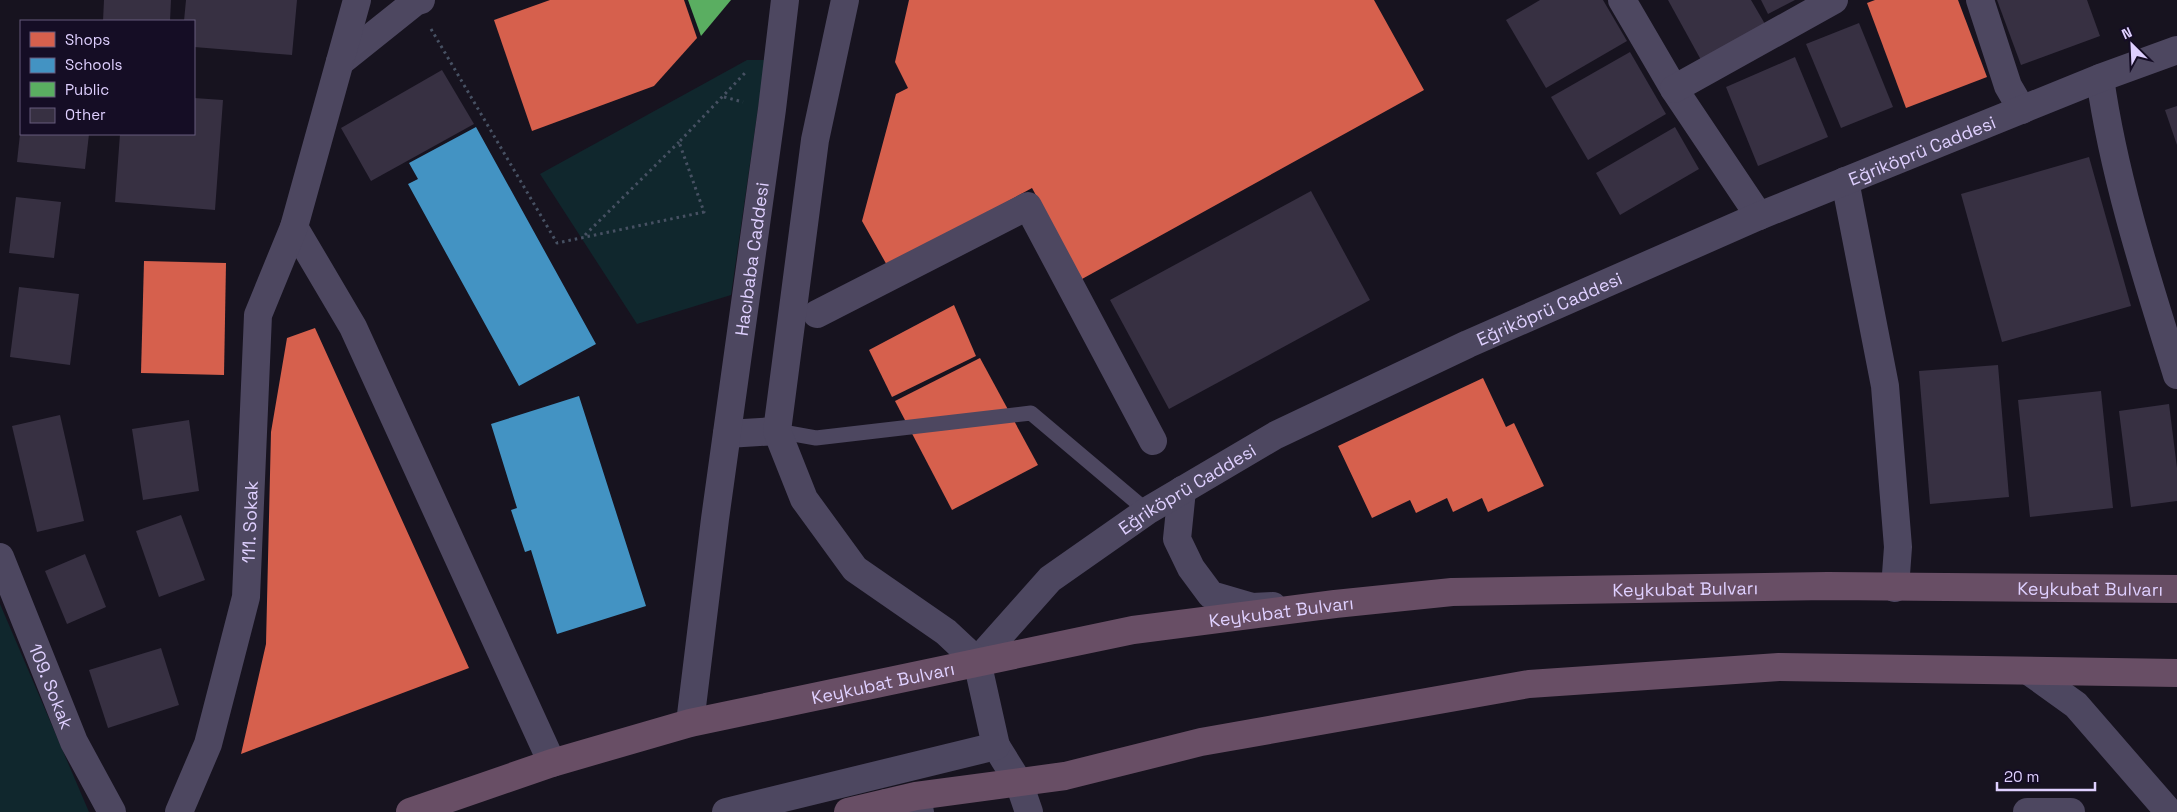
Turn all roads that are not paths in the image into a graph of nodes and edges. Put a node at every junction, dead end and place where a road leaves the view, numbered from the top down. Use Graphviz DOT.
graph roads {
  1 [pos="357,0"];
  2 [pos="785,0"];
  3 [pos="845,0"];
  4 [pos="1622,0"];
  5 [pos="1834,0"];
  6 [pos="1980,0"];
  7 [pos="416,1"];
  8 [pos="2177,50"];
  9 [pos="340,62"];
  10 [pos="2100,78"];
  11 [pos="1674,89"];
  12 [pos="2022,110"];
  13 [pos="1846,180"];
  14 [pos="1759,216"];
  15 [pos="294,227"];
  16 [pos="817,314"];
  17 [pos="2177,375"];
  18 [pos="777,431"];
  19 [pos="726,434"];
  20 [pos="1154,441"];
  21 [pos="1182,490"];
  22 [pos="1147,511"];
  23 [pos="0,557"];
  24 [pos="1895,588"];
  25 [pos="2177,588"];
  26 [pos="1335,604"];
  27 [pos="977,661"];
  28 [pos="2030,672"];
  29 [pos="2177,673"];
  30 [pos="690,723"];
  31 [pos="996,746"];
  32 [pos="552,763"];
  33 [pos="1019,782"];
  34 [pos="886,803"];
  35 [pos="2177,807"];
  36 [pos="112,812"];
  37 [pos="179,812"];
  38 [pos="410,812"];
  39 [pos="726,812"];
  40 [pos="848,812"];
  41 [pos="920,812"];
  42 [pos="1029,812"];
  43 [pos="2027,812"];
  44 [pos="2071,812"];
  45 [pos="2169,812"];
  46 [pos="2174,812"];
  1 -- 9 [label="street, 111. Sokak"];
  2 -- 19 [label="street, Hacıbaba Caddesi"];
  3 -- 18 [label="street"];
  4 -- 11 [label="street"];
  5 -- 11 [label="street"];
  6 -- 12 [label="street"];
  7 -- 9 [label="street"];
  8 -- 10 [label="street, Eğriköprü Caddesi"];
  9 -- 15 [label="street, 111. Sokak"];
  10 -- 12 [label="street, Eğriköprü Caddesi"];
  10 -- 17 [label="street"];
  11 -- 14 [label="street"];
  12 -- 13 [label="street, Eğriköprü Caddesi"];
  13 -- 14 [label="street, Eğriköprü Caddesi"];
  13 -- 24 [label="street"];
  14 -- 21 [label="street, Eğriköprü Caddesi"];
  15 -- 32 [label="street"];
  15 -- 37 [label="street, 111. Sokak"];
  16 -- 20 [label="street"];
  18 -- 19 [label="street"];
  18 -- 22 [label="lane"];
  18 -- 27 [label="street"];
  19 -- 30 [label="street, Hacıbaba Caddesi"];
  21 -- 22 [label="street, Eğriköprü Caddesi"];
  21 -- 26 [label="street"];
  22 -- 27 [label="street, Eğriköprü Caddesi"];
  23 -- 36 [label="street, 109. Sokak"];
  24 -- 25 [label="highway, Keykubat Bulvarı"];
  24 -- 26 [label="highway, Keykubat Bulvarı"];
  26 -- 27 [label="highway, Keykubat Bulvarı"];
  27 -- 30 [label="highway, Keykubat Bulvarı"];
  27 -- 31 [label="street"];
  28 -- 29 [label="highway"];
  28 -- 33 [label="highway"];
  28 -- 45 [label="street"];
  30 -- 32 [label="highway, Keykubat Bulvarı"];
  31 -- 33 [label="street"];
  31 -- 39 [label="street"];
  32 -- 38 [label="highway, Keykubat Bulvarı"];
  33 -- 34 [label="highway"];
  33 -- 42 [label="street"];
  34 -- 40 [label="highway"];
  34 -- 41 [label="street"];
  35 -- 46 [label="street"];
  43 -- 44 [label="street"];
}
